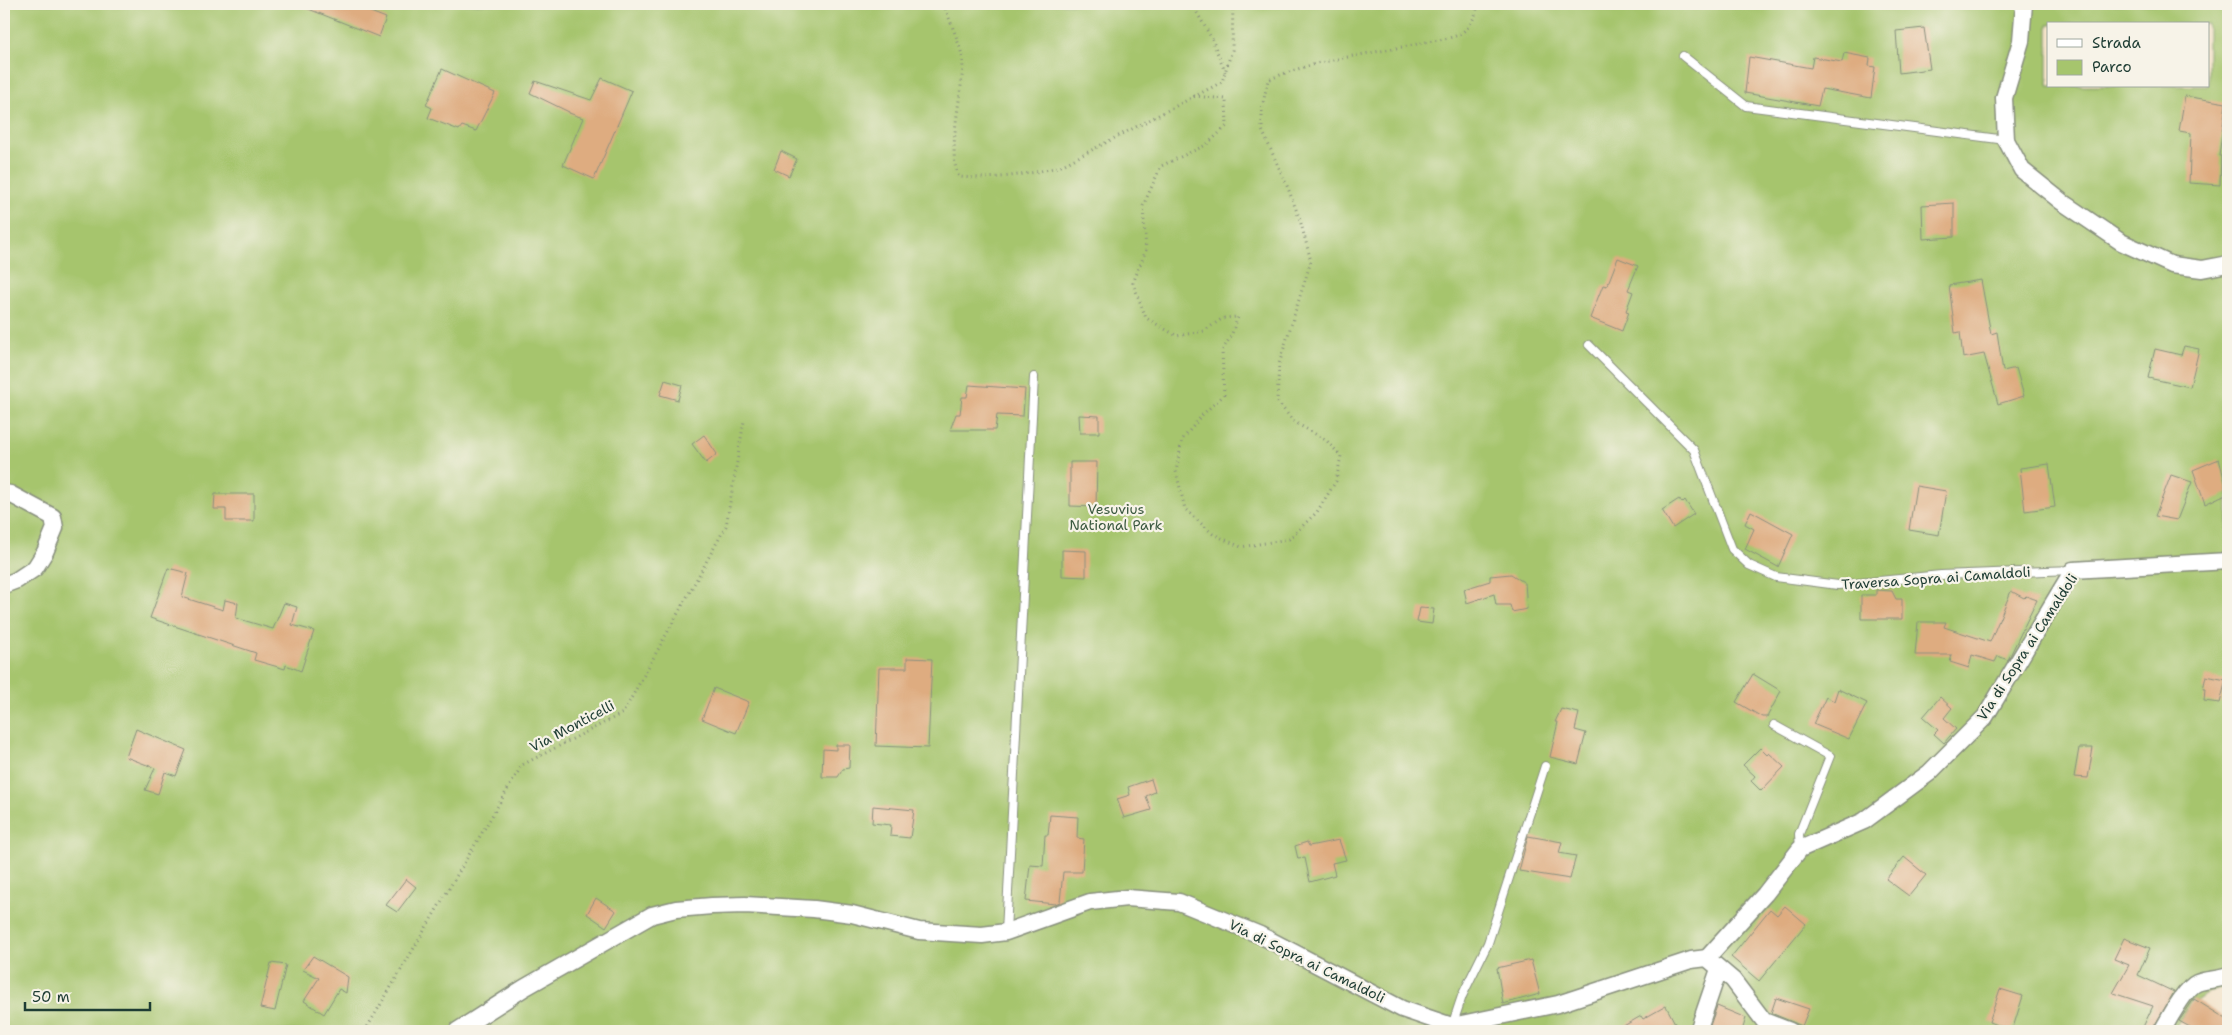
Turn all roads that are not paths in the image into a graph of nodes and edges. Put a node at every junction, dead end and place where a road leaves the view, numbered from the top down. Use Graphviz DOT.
graph roads {
  1 [pos="2024,4"];
  2 [pos="1683,56"];
  3 [pos="2006,140"];
  4 [pos="2228,264"];
  5 [pos="1589,345"];
  6 [pos="1034,377"];
  7 [pos="4,493"];
  8 [pos="2228,561"];
  9 [pos="2073,570"];
  10 [pos="4,584"];
  11 [pos="1774,725"];
  12 [pos="1545,766"];
  13 [pos="1800,850"];
  14 [pos="1006,932"];
  15 [pos="1707,958"];
  16 [pos="1720,969"];
  17 [pos="2228,976"];
  18 [pos="1452,1026"];
  19 [pos="457,1031"];
  20 [pos="1698,1031"];
  21 [pos="1790,1031"];
  22 [pos="2162,1031"];
  1 -- 3 [label="street"];
  2 -- 3 [label="lane"];
  3 -- 4 [label="street"];
  5 -- 9 [label="lane, Traversa Sopra ai Camaldoli"];
  6 -- 14 [label="lane"];
  7 -- 10 [label="street"];
  8 -- 9 [label="street, Via di Sopra ai Camaldoli"];
  9 -- 13 [label="street, Via di Sopra ai Camaldoli"];
  11 -- 13 [label="lane"];
  12 -- 18 [label="lane"];
  13 -- 15 [label="street, Via di Sopra ai Camaldoli"];
  14 -- 18 [label="street, Via di Sopra ai Camaldoli"];
  14 -- 19 [label="street, Via di Sopra ai Camaldoli"];
  15 -- 16 [label="street"];
  15 -- 18 [label="street"];
  16 -- 20 [label="street"];
  16 -- 21 [label="street"];
  17 -- 22 [label="street"];
}
